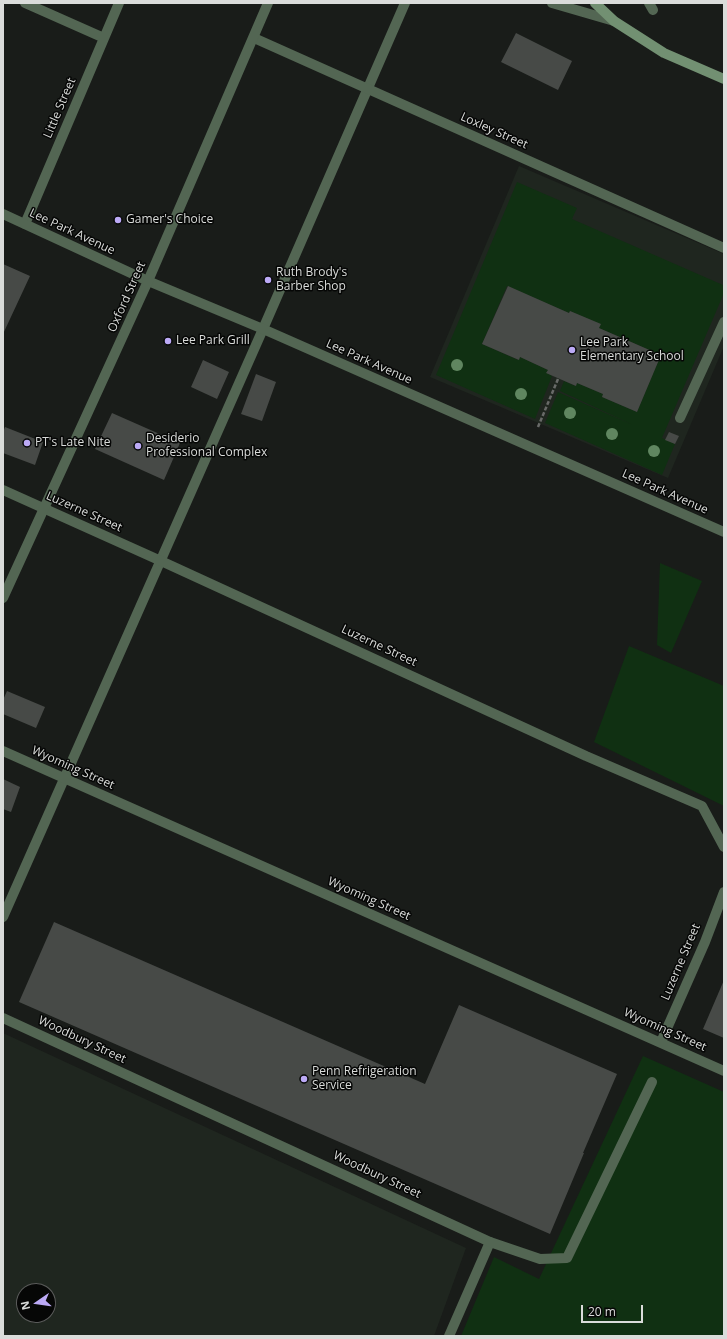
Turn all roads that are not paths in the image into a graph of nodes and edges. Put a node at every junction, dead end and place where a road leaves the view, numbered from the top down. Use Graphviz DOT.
graph roads {
  1 [pos="25,3"];
  2 [pos="120,3"];
  3 [pos="268,3"];
  4 [pos="405,3"];
  5 [pos="552,3"];
  6 [pos="595,3"];
  7 [pos="614,21"];
  8 [pos="104,38"];
  9 [pos="254,38"];
  10 [pos="724,79"];
  11 [pos="368,89"];
  12 [pos="3,214"];
  13 [pos="25,224"];
  14 [pos="724,248"];
  15 [pos="148,281"];
  16 [pos="724,322"];
  17 [pos="263,329"];
  18 [pos="680,418"];
  19 [pos="3,490"];
  20 [pos="44,508"];
  21 [pos="724,532"];
  22 [pos="161,561"];
  23 [pos="3,598"];
  24 [pos="3,751"];
  25 [pos="65,778"];
  26 [pos="724,846"];
  27 [pos="724,892"];
  28 [pos="3,917"];
  29 [pos="3,1018"];
  30 [pos="661,1042"];
  31 [pos="724,1071"];
  32 [pos="652,1082"];
  33 [pos="490,1242"];
  34 [pos="449,1336"];
  1 -- 8 [label="street"];
  2 -- 8 [label="street, Little Street"];
  3 -- 9 [label="street, Oxford Street"];
  4 -- 11 [label="street"];
  5 -- 7 [label="street"];
  6 -- 7 [label="main road"];
  7 -- 10 [label="main road"];
  8 -- 13 [label="street, Little Street"];
  9 -- 11 [label="street, Loxley Street"];
  9 -- 15 [label="street, Oxford Street"];
  11 -- 14 [label="street, Loxley Street"];
  11 -- 17 [label="street"];
  12 -- 13 [label="street, Lee Park Avenue"];
  13 -- 15 [label="street, Lee Park Avenue"];
  15 -- 17 [label="street, Lee Park Avenue"];
  15 -- 20 [label="street, Oxford Street"];
  16 -- 18 [label="street"];
  17 -- 21 [label="street, Lee Park Avenue"];
  17 -- 22 [label="street"];
  19 -- 20 [label="street, Luzerne Street"];
  20 -- 22 [label="street, Luzerne Street"];
  20 -- 23 [label="street, Oxford Street"];
  22 -- 25 [label="street"];
  22 -- 26 [label="street, Luzerne Street"];
  24 -- 25 [label="street, Wyoming Street"];
  25 -- 28 [label="street"];
  25 -- 30 [label="street, Wyoming Street"];
  27 -- 30 [label="street, Luzerne Street"];
  29 -- 33 [label="street, Woodbury Street"];
  30 -- 31 [label="street, Wyoming Street"];
  32 -- 33 [label="street, Woodbury Street"];
  33 -- 34 [label="street"];
}
